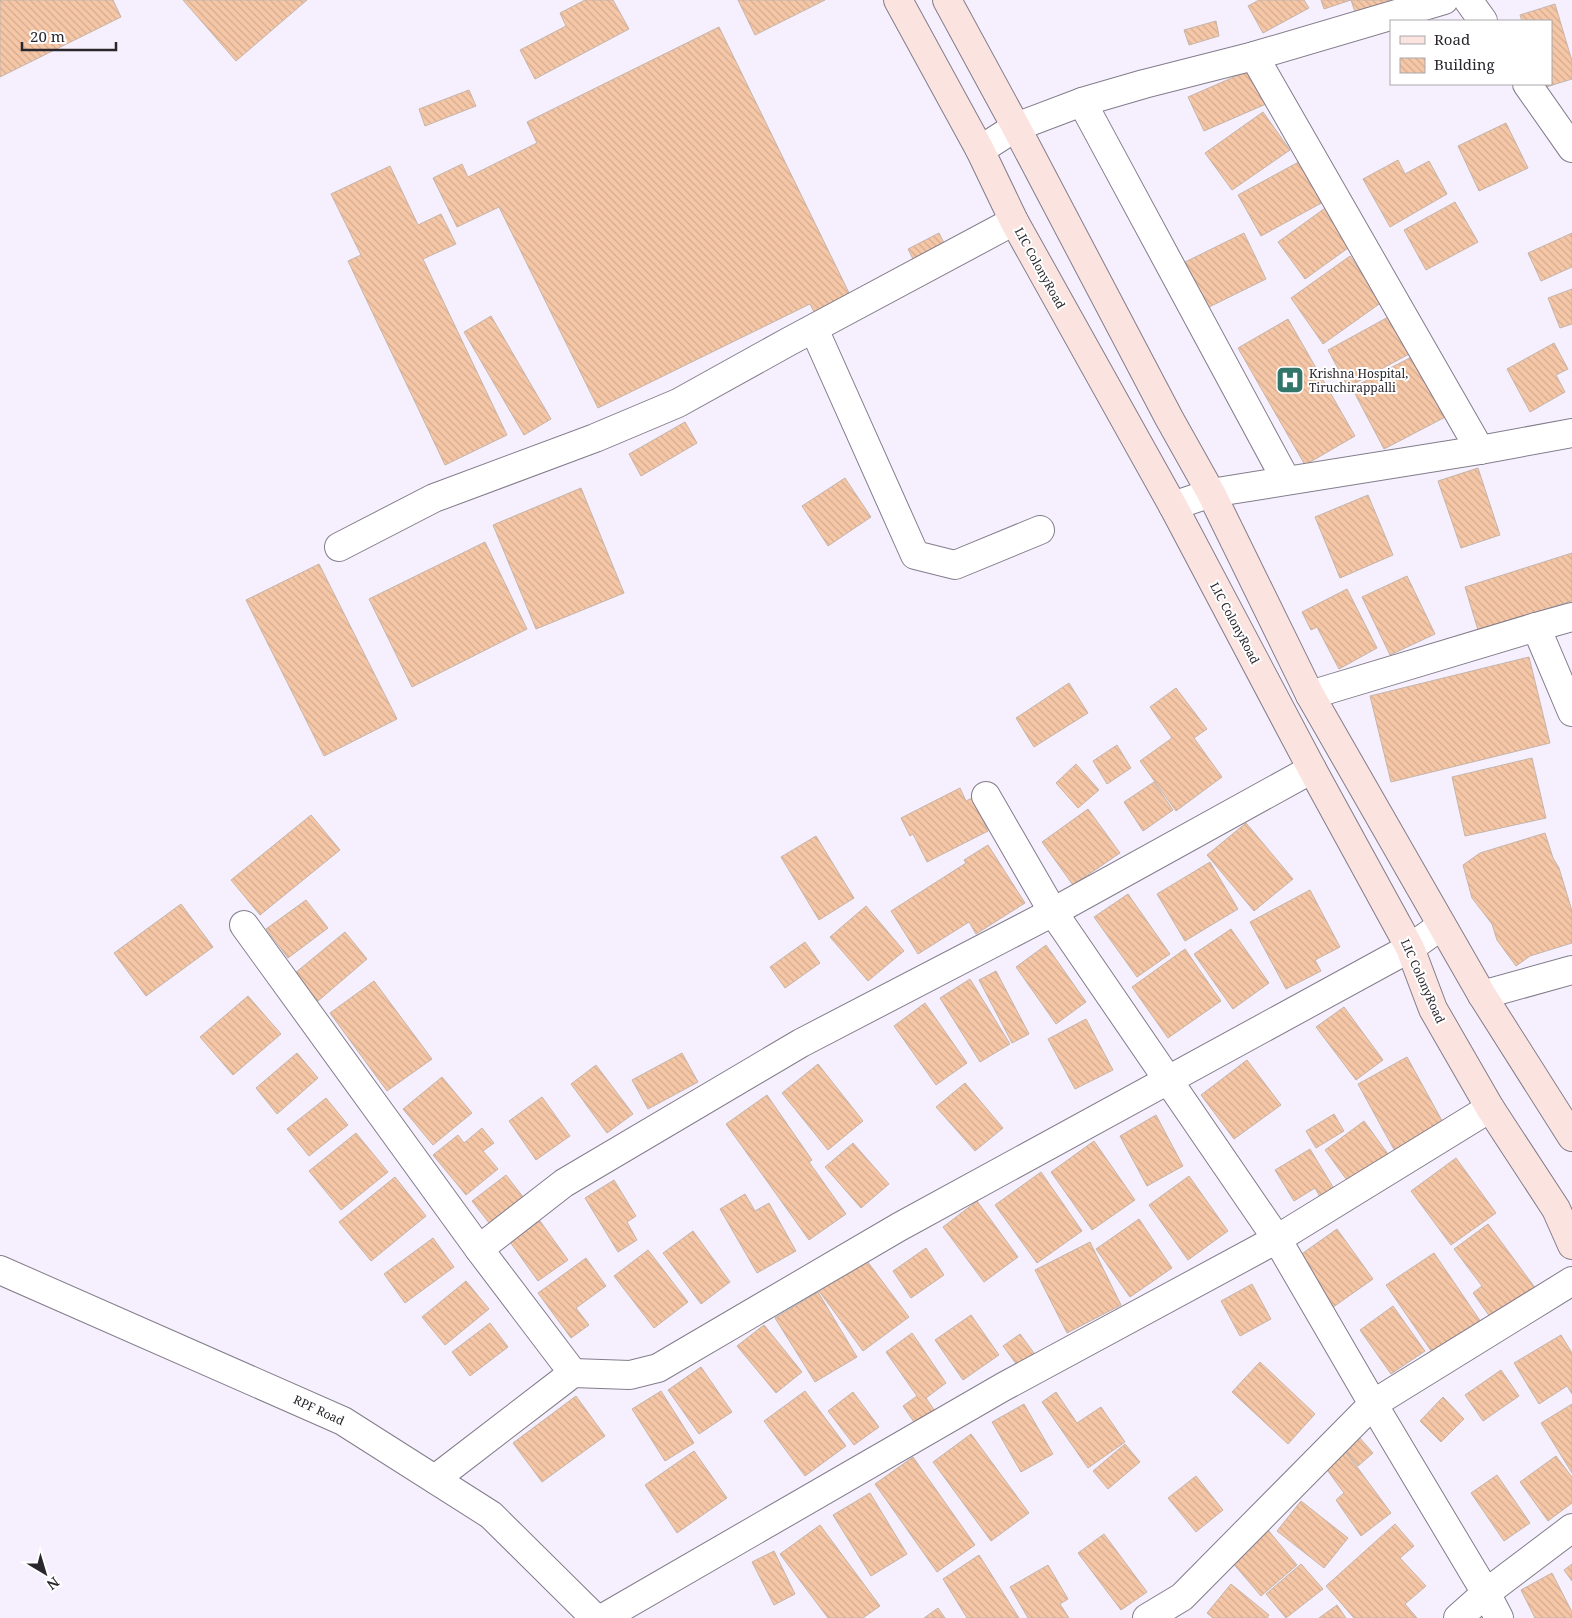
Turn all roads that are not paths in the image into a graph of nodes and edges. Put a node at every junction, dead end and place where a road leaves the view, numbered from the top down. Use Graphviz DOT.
graph roads {
  1 [pos="898,0"];
  2 [pos="947,0"];
  3 [pos="1444,0"];
  4 [pos="1468,0"];
  5 [pos="1482,20"];
  6 [pos="1254,56"];
  7 [pos="1528,85"];
  8 [pos="1082,102"];
  9 [pos="1016,127"];
  10 [pos="1572,148"];
  11 [pos="980,150"];
  12 [pos="1014,221"];
  13 [pos="814,329"];
  14 [pos="1572,433"];
  15 [pos="1480,450"];
  16 [pos="1286,480"];
  17 [pos="1210,493"];
  18 [pos="1173,506"];
  19 [pos="1040,530"];
  20 [pos="339,547"];
  21 [pos="1572,617"];
  22 [pos="1536,628"];
  23 [pos="1310,695"];
  24 [pos="1572,712"];
  25 [pos="1312,769"];
  26 [pos="986,796"];
  27 [pos="1053,912"];
  28 [pos="244,925"];
  29 [pos="1441,926"];
  30 [pos="1410,948"];
  31 [pos="1572,970"];
  32 [pos="1482,995"];
  33 [pos="1167,1080"];
  34 [pos="1490,1108"];
  35 [pos="1572,1137"];
  36 [pos="1277,1239"];
  37 [pos="1572,1245"];
  38 [pos="479,1249"];
  39 [pos="0,1270"];
  40 [pos="1572,1281"];
  41 [pos="573,1373"];
  42 [pos="1373,1404"];
  43 [pos="435,1478"];
  44 [pos="1572,1528"];
  45 [pos="1486,1594"];
  46 [pos="595,1618"];
  47 [pos="604,1618"];
  48 [pos="1147,1618"];
  49 [pos="1458,1618"];
  50 [pos="1499,1618"];
  1 -- 11 [label="main road, LIC ColonyRoad"];
  2 -- 9 [label="main road"];
  3 -- 6 [label="street"];
  4 -- 5 [label="street"];
  6 -- 8 [label="street"];
  6 -- 15 [label="street"];
  7 -- 10 [label="street"];
  8 -- 9 [label="street"];
  8 -- 16 [label="street"];
  9 -- 11 [label="street"];
  9 -- 17 [label="main road"];
  11 -- 12 [label="main road, LIC ColonyRoad"];
  12 -- 13 [label="street"];
  12 -- 18 [label="main road, LIC ColonyRoad"];
  13 -- 19 [label="street"];
  13 -- 20 [label="street"];
  14 -- 15 [label="street"];
  15 -- 16 [label="street"];
  16 -- 17 [label="street"];
  17 -- 18 [label="street"];
  17 -- 23 [label="main road"];
  18 -- 25 [label="main road, LIC ColonyRoad"];
  21 -- 22 [label="street"];
  22 -- 23 [label="street"];
  22 -- 24 [label="street"];
  23 -- 29 [label="main road"];
  25 -- 27 [label="street"];
  25 -- 30 [label="main road, LIC ColonyRoad"];
  26 -- 27 [label="street"];
  27 -- 33 [label="street"];
  27 -- 38 [label="street"];
  28 -- 38 [label="street"];
  29 -- 30 [label="street"];
  29 -- 32 [label="main road"];
  30 -- 33 [label="street"];
  30 -- 34 [label="main road, LIC ColonyRoad"];
  31 -- 32 [label="street"];
  32 -- 35 [label="main road"];
  33 -- 36 [label="street"];
  33 -- 41 [label="street"];
  34 -- 36 [label="street"];
  34 -- 37 [label="main road, LIC ColonyRoad"];
  36 -- 42 [label="street"];
  36 -- 47 [label="street"];
  38 -- 41 [label="street"];
  39 -- 43 [label="street, RPF Road"];
  40 -- 42 [label="street"];
  41 -- 43 [label="street"];
  42 -- 45 [label="street"];
  42 -- 48 [label="street"];
  43 -- 46 [label="street, RPF Road"];
  44 -- 45 [label="street"];
  45 -- 49 [label="street"];
  45 -- 50 [label="street"];
}
